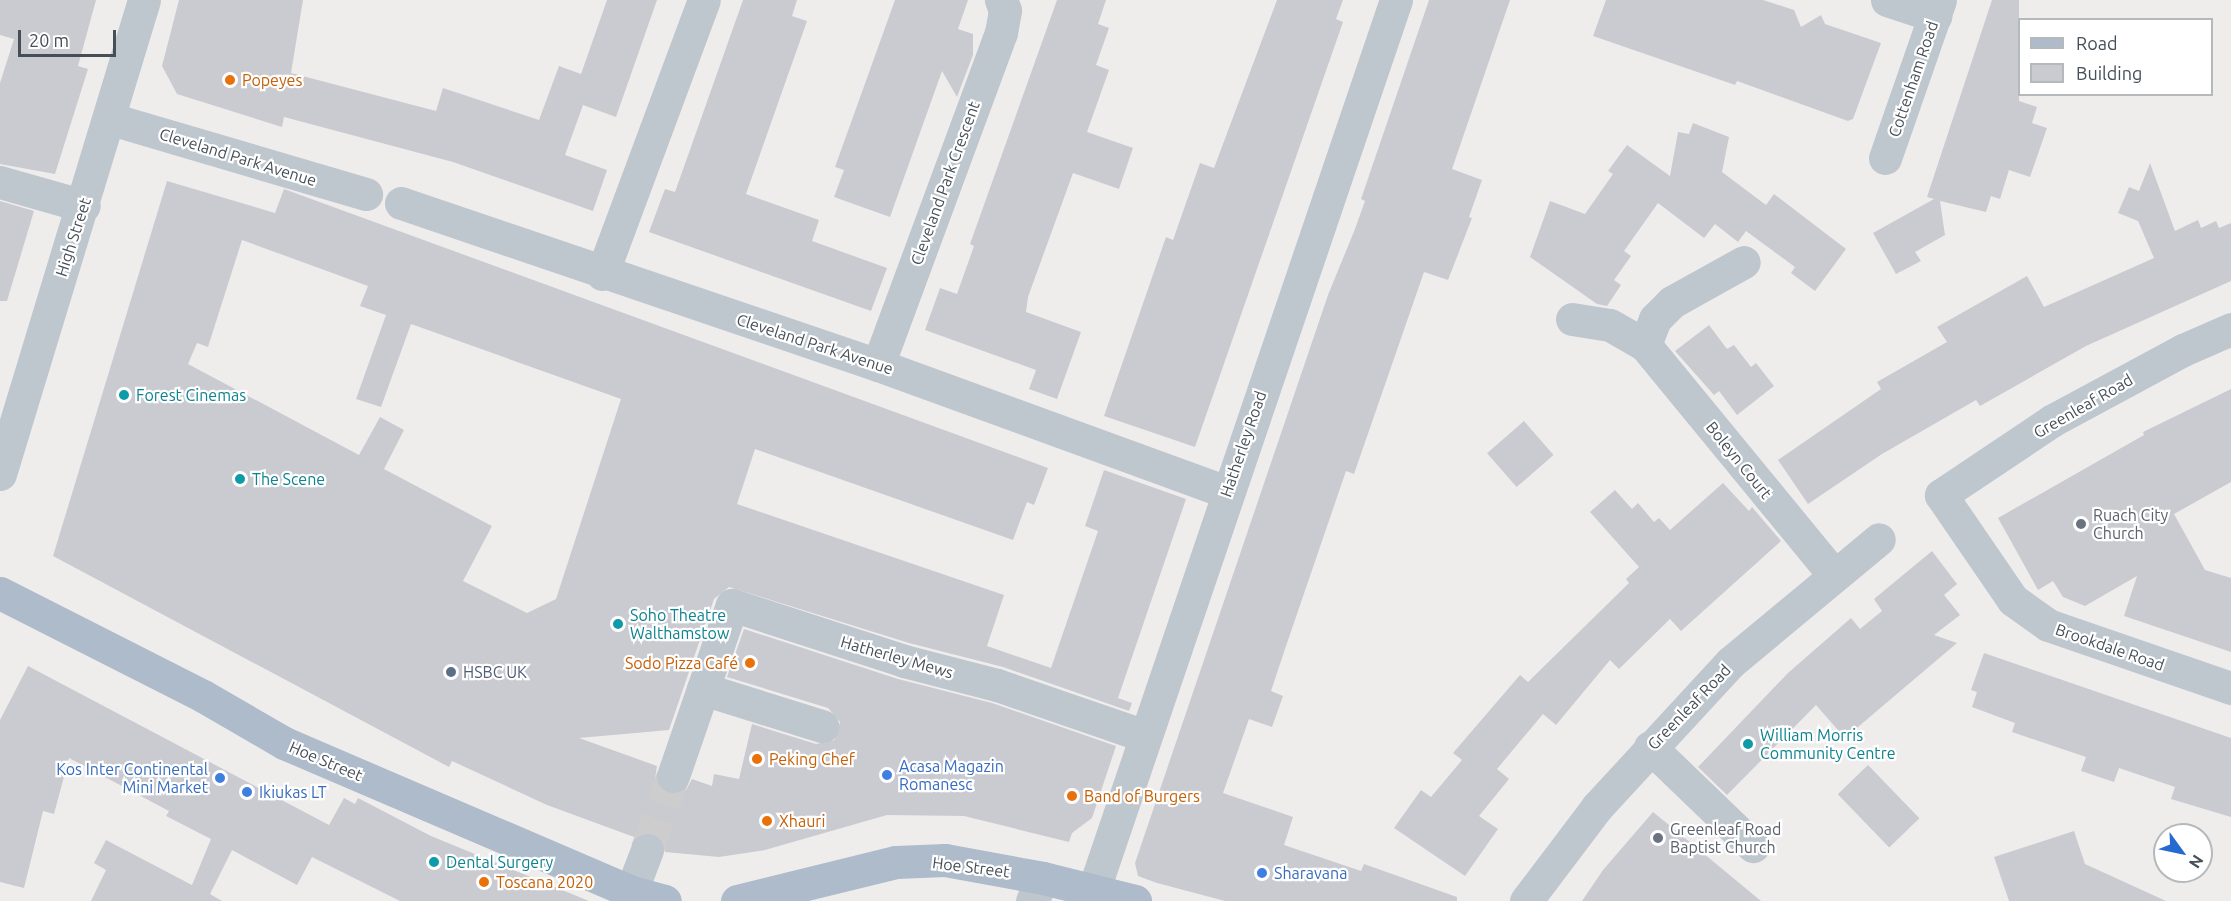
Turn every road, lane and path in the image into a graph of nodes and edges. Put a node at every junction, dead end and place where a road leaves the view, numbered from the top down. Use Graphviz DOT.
graph roads {
  1 [pos="144,0"];
  2 [pos="704,0"];
  3 [pos="1001,0"];
  4 [pos="1396,0"];
  5 [pos="1887,0"];
  6 [pos="1937,8"];
  7 [pos="111,118"];
  8 [pos="1885,158"];
  9 [pos="0,182"];
  10 [pos="366,194"];
  11 [pos="401,203"];
  12 [pos="84,206"];
  13 [pos="1744,262"];
  14 [pos="602,274"];
  15 [pos="1572,319"];
  16 [pos="2231,329"];
  17 [pos="1645,345"];
  18 [pos="878,365"];
  19 [pos="11,388"];
  20 [pos="0,474"];
  21 [pos="1227,492"];
  22 [pos="1941,495"];
  23 [pos="1879,539"];
  24 [pos="1833,574"];
  25 [pos="0,593"];
  26 [pos="2231,688"];
  27 [pos="703,689"];
  28 [pos="822,726"];
  29 [pos="1145,736"];
  30 [pos="1650,747"];
  31 [pos="673,776"];
  32 [pos="1753,846"];
  33 [pos="647,850"];
  34 [pos="1094,889"];
  35 [pos="1038,890"];
  36 [pos="646,898"];
  37 [pos="737,901"];
  38 [pos="1135,901"];
  39 [pos="1526,901"];
  1 -- 7 [label="street, High Street"];
  2 -- 14 [label="street"];
  3 -- 18 [label="street, Cleveland Park Crescent"];
  4 -- 21 [label="street, Hatherley Road"];
  5 -- 6 [label="street"];
  6 -- 8 [label="street, Cottenham Road"];
  7 -- 10 [label="street, Cleveland Park Avenue"];
  7 -- 12 [label="street, High Street"];
  9 -- 12 [label="street"];
  11 -- 14 [label="street, Cleveland Park Avenue"];
  12 -- 19 [label="street, High Street"];
  13 -- 17 [label="street"];
  14 -- 18 [label="street, Cleveland Park Avenue"];
  15 -- 17 [label="street, Boleyn Court"];
  16 -- 22 [label="street, Greenleaf Road"];
  17 -- 24 [label="street, Boleyn Court"];
  18 -- 21 [label="street, Cleveland Park Avenue"];
  19 -- 20 [label="street, High Street"];
  21 -- 29 [label="street, Hatherley Road"];
  22 -- 26 [label="street, Brookdale Road"];
  23 -- 24 [label="street, Greenleaf Road"];
  24 -- 30 [label="street, Greenleaf Road"];
  25 -- 36 [label="main road, Hoe Street"];
  27 -- 28 [label="street"];
  27 -- 29 [label="street, Hatherley Mews"];
  27 -- 31 [label="street, Hatherley Mews"];
  29 -- 34 [label="street, Hatherley Road"];
  30 -- 32 [label="street"];
  30 -- 39 [label="street, Greenleaf Road"];
  33 -- 36 [label="street"];
  34 -- 35 [label="main road, Hoe Street"];
  34 -- 38 [label="main road, Hoe Street"];
  35 -- 37 [label="main road, Hoe Street"];
}
